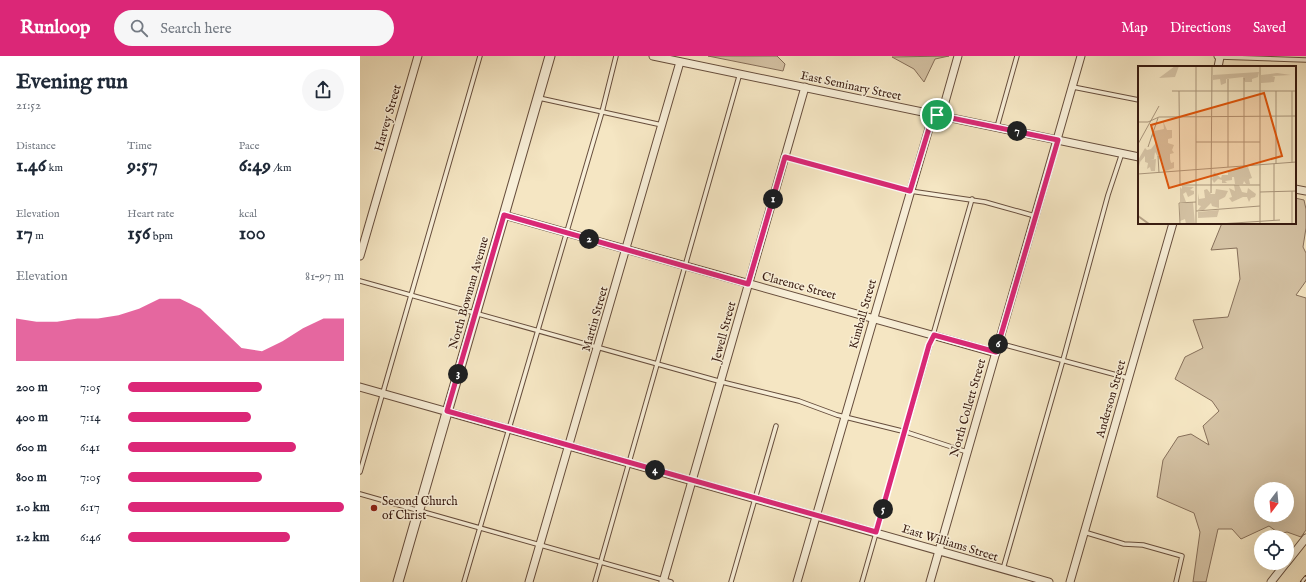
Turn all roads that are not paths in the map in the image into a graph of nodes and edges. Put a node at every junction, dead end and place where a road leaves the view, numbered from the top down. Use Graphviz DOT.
graph roads {
  1 [pos="418,56"];
  2 [pos="480,56"];
  3 [pos="550,56"];
  4 [pos="616,56"];
  5 [pos="653,56"];
  6 [pos="958,56"];
  7 [pos="1017,56"];
  8 [pos="1081,56"];
  9 [pos="1219,56"];
  10 [pos="1306,60"];
  11 [pos="680,62"];
  12 [pos="1218,66"];
  13 [pos="740,74"];
  14 [pos="806,87"];
  15 [pos="1073,87"];
  16 [pos="538,97"];
  17 [pos="1138,100"];
  18 [pos="602,112"];
  19 [pos="937,115"];
  20 [pos="663,125"];
  21 [pos="998,127"];
  22 [pos="1058,140"];
  23 [pos="1122,153"];
  24 [pos="785,157"];
  25 [pos="1138,157"];
  26 [pos="1296,188"];
  27 [pos="910,191"];
  28 [pos="1306,191"];
  29 [pos="972,199"];
  30 [pos="504,215"];
  31 [pos="1035,216"];
  32 [pos="1173,224"];
  33 [pos="566,232"];
  34 [pos="627,249"];
  35 [pos="360,256"];
  36 [pos="686,266"];
  37 [pos="360,281"];
  38 [pos="748,284"];
  39 [pos="411,295"];
  40 [pos="475,313"];
  41 [pos="873,318"];
  42 [pos="538,330"];
  43 [pos="934,335"];
  44 [pos="998,343"];
  45 [pos="599,347"];
  46 [pos="996,352"];
  47 [pos="1063,360"];
  48 [pos="656,363"];
  49 [pos="1129,378"];
  50 [pos="722,382"];
  51 [pos="360,388"];
  52 [pos="382,394"];
  53 [pos="447,411"];
  54 [pos="845,417"];
  55 [pos="776,426"];
  56 [pos="509,429"];
  57 [pos="906,432"];
  58 [pos="570,446"];
  59 [pos="968,452"];
  60 [pos="629,463"];
  61 [pos="360,472"];
  62 [pos="692,481"];
  63 [pos="360,494"];
  64 [pos="755,498"];
  65 [pos="419,511"];
  66 [pos="816,516"];
  67 [pos="480,528"];
  68 [pos="876,532"];
  69 [pos="1084,532"];
  70 [pos="1306,538"];
  71 [pos="540,545"];
  72 [pos="939,550"];
  73 [pos="1294,554"];
  74 [pos="601,562"];
  75 [pos="1003,570"];
  76 [pos="1281,570"];
  77 [pos="666,581"];
  78 [pos="398,582"];
  79 [pos="464,582"];
  80 [pos="529,582"];
  81 [pos="595,582"];
  82 [pos="731,582"];
  83 [pos="797,582"];
  84 [pos="862,582"];
  85 [pos="930,582"];
  86 [pos="1049,582"];
  87 [pos="1070,582"];
  88 [pos="1176,582"];
  89 [pos="1271,582"];
  1 -- 35 [label="street, Harvey Street"];
  2 -- 39 [label="lane"];
  3 -- 16 [label="street, North Bowman Avenue"];
  4 -- 18 [label="lane"];
  5 -- 11 [label="street, East Seminary Street"];
  6 -- 19 [label="street, Kimball Street"];
  7 -- 21 [label="lane"];
  8 -- 15 [label="street, North Collett Street"];
  9 -- 10 [label="lane"];
  9 -- 12 [label="street"];
  11 -- 13 [label="street, East Seminary Street"];
  11 -- 20 [label="street, Martin Street"];
  13 -- 14 [label="street, East Seminary Street"];
  13 -- 36 [label="lane"];
  14 -- 19 [label="street, East Seminary Street"];
  14 -- 24 [label="street, Jewell Street"];
  15 -- 17 [label="lane"];
  15 -- 22 [label="street, North Collett Street"];
  16 -- 18 [label="lane"];
  16 -- 30 [label="street, North Bowman Avenue"];
  18 -- 20 [label="lane"];
  18 -- 33 [label="lane"];
  19 -- 21 [label="street, East Seminary Street"];
  19 -- 27 [label="street, Kimball Street"];
  20 -- 34 [label="street, Martin Street"];
  21 -- 22 [label="street, East Seminary Street"];
  22 -- 23 [label="street, East Seminary Street"];
  22 -- 31 [label="street, North Collett Street"];
  23 -- 25 [label="street, East Seminary Street"];
  23 -- 47 [label="lane"];
  24 -- 27 [label="lane"];
  24 -- 38 [label="street, Jewell Street"];
  26 -- 28 [label="street"];
  27 -- 29 [label="lane"];
  27 -- 41 [label="street, Kimball Street"];
  29 -- 31 [label="lane"];
  29 -- 43 [label="lane"];
  30 -- 33 [label="street, Clarence Street"];
  30 -- 40 [label="street, North Bowman Avenue"];
  31 -- 44 [label="street, North Collett Street"];
  32 -- 49 [label="street, Anderson Street"];
  33 -- 34 [label="street, Clarence Street"];
  33 -- 42 [label="lane"];
  34 -- 36 [label="street, Clarence Street"];
  34 -- 45 [label="street, Martin Street"];
  36 -- 38 [label="street, Clarence Street"];
  36 -- 48 [label="lane"];
  37 -- 39 [label="lane"];
  38 -- 41 [label="street, Clarence Street"];
  38 -- 50 [label="street, Jewell Street"];
  39 -- 40 [label="lane"];
  39 -- 52 [label="lane"];
  40 -- 42 [label="lane"];
  40 -- 53 [label="street, North Bowman Avenue"];
  41 -- 43 [label="street, Clarence Street"];
  41 -- 54 [label="street, Kimball Street"];
  42 -- 45 [label="lane"];
  42 -- 56 [label="lane"];
  43 -- 46 [label="street, Clarence Street"];
  43 -- 57 [label="lane"];
  44 -- 46 [label="street, North Collett Street"];
  44 -- 47 [label="lane"];
  45 -- 48 [label="lane"];
  45 -- 58 [label="street, Martin Street"];
  46 -- 59 [label="street, North Collett Street"];
  47 -- 49 [label="lane"];
  47 -- 75 [label="lane"];
  48 -- 50 [label="lane"];
  48 -- 60 [label="lane"];
  49 -- 69 [label="street, Anderson Street"];
  50 -- 54 [label="lane"];
  50 -- 62 [label="street, Jewell Street"];
  51 -- 52 [label="street, East Williams Street"];
  52 -- 53 [label="street, East Williams Street"];
  52 -- 61 [label="lane"];
  53 -- 56 [label="street, East Williams Street"];
  53 -- 65 [label="street, North Bowman Avenue"];
  54 -- 57 [label="lane"];
  54 -- 66 [label="street, Kimball Street"];
  55 -- 64 [label="lane"];
  56 -- 58 [label="street, East Williams Street"];
  56 -- 67 [label="lane"];
  57 -- 59 [label="lane"];
  57 -- 68 [label="lane"];
  58 -- 60 [label="street, East Williams Street"];
  58 -- 71 [label="street, Martin Street"];
  59 -- 72 [label="street, North Collett Street"];
  60 -- 62 [label="street, East Williams Street"];
  60 -- 74 [label="lane"];
  62 -- 64 [label="street, East Williams Street"];
  62 -- 77 [label="street, Jewell Street"];
  63 -- 65 [label="lane"];
  64 -- 66 [label="street, East Williams Street"];
  64 -- 82 [label="lane"];
  65 -- 67 [label="lane"];
  65 -- 78 [label="street, North Bowman Avenue"];
  66 -- 68 [label="street, East Williams Street"];
  66 -- 83 [label="street, Kimball Street"];
  67 -- 71 [label="lane"];
  67 -- 79 [label="lane"];
  68 -- 72 [label="street, East Williams Street"];
  68 -- 84 [label="lane"];
  69 -- 87 [label="street, Anderson Street"];
  69 -- 88 [label="lane"];
  70 -- 73 [label="street"];
  71 -- 74 [label="lane"];
  71 -- 80 [label="street, Martin Street"];
  72 -- 75 [label="street, East Williams Street"];
  72 -- 85 [label="street, North Collett Street"];
  74 -- 77 [label="lane"];
  74 -- 81 [label="lane"];
  75 -- 86 [label="street, East Williams Street"];
  76 -- 89 [label="street"];
}
